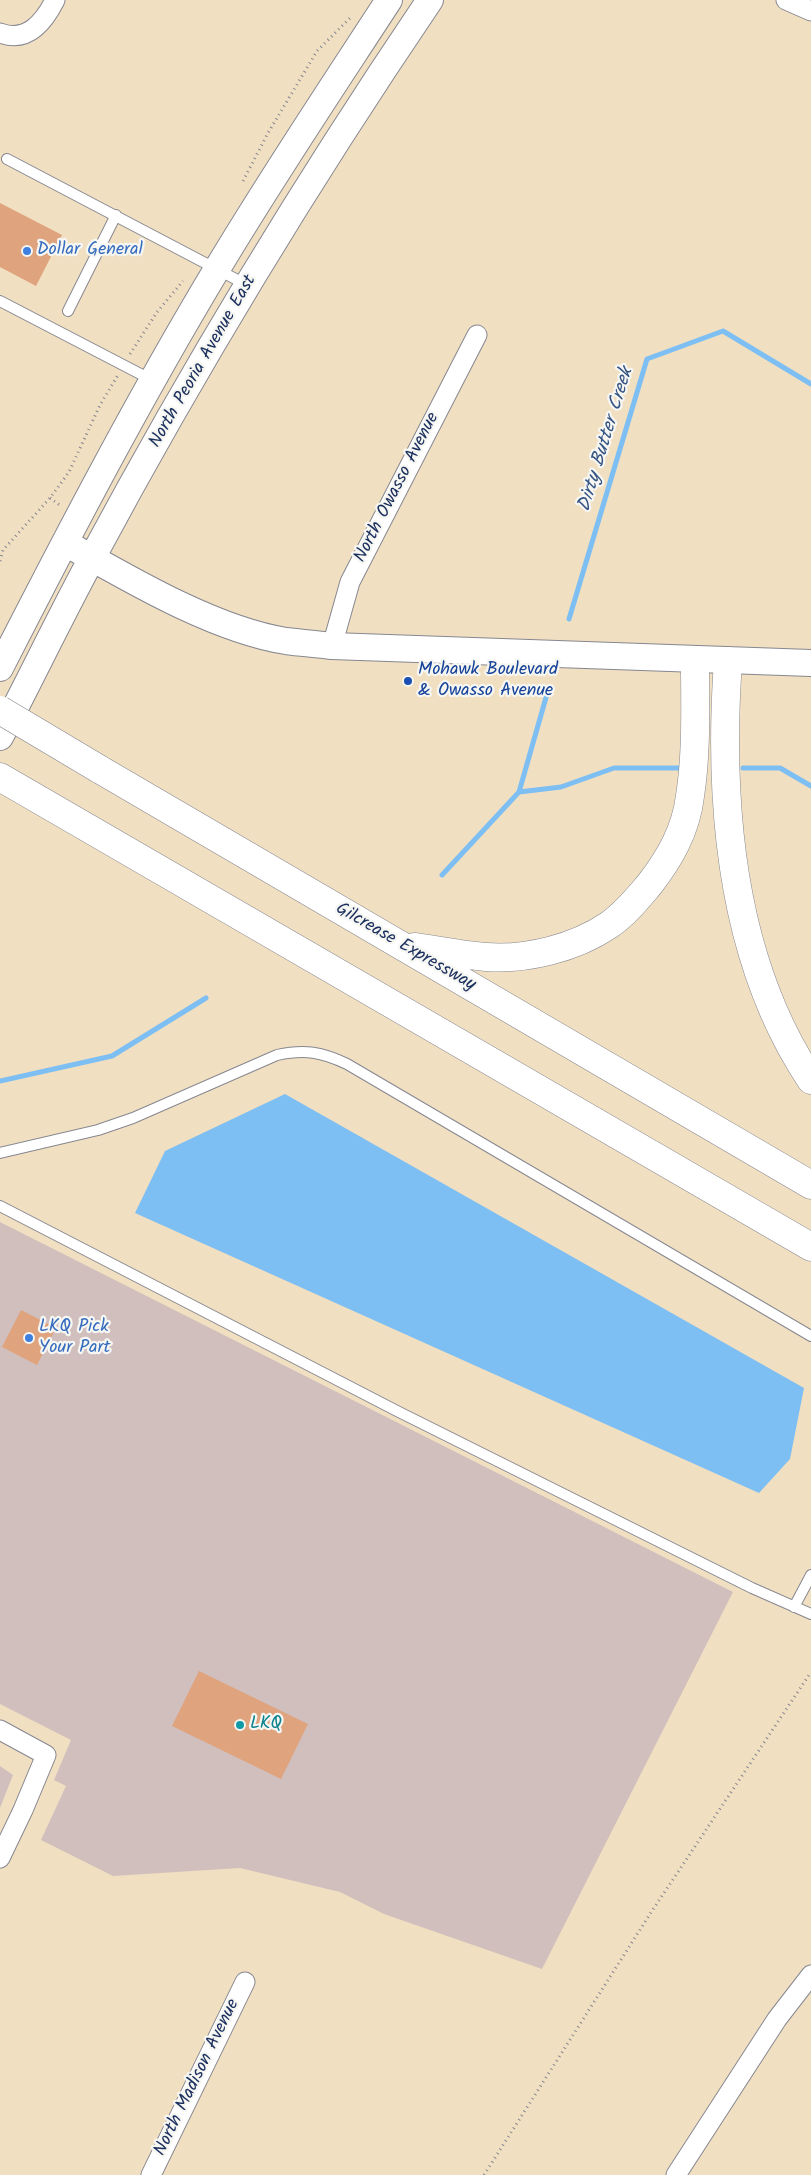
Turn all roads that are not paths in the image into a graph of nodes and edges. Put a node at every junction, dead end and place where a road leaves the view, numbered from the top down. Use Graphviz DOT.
graph roads {
  1 [pos="55,0"];
  2 [pos="389,0"];
  3 [pos="430,0"];
  4 [pos="786,0"];
  5 [pos="811,11"];
  6 [pos="0,33"];
  7 [pos="7,158"];
  8 [pos="116,215"];
  9 [pos="218,268"];
  10 [pos="248,286"];
  11 [pos="0,300"];
  12 [pos="68,311"];
  13 [pos="477,334"];
  14 [pos="153,380"];
  15 [pos="64,543"];
  16 [pos="92,558"];
  17 [pos="332,646"];
  18 [pos="696,660"];
  19 [pos="728,661"];
  20 [pos="811,663"];
  21 [pos="0,668"];
  22 [pos="0,710"];
  23 [pos="0,737"];
  24 [pos="0,776"];
  25 [pos="403,946"];
  26 [pos="811,1080"];
  27 [pos="0,1153"];
  28 [pos="811,1185"];
  29 [pos="0,1206"];
  30 [pos="811,1247"];
  31 [pos="811,1336"];
  32 [pos="811,1575"];
  33 [pos="794,1607"];
  34 [pos="811,1614"];
  35 [pos="0,1730"];
  36 [pos="0,1858"];
  37 [pos="811,1975"];
  38 [pos="245,1982"];
  39 [pos="151,2175"];
  40 [pos="676,2175"];
  1 -- 6 [label="street"];
  2 -- 9 [label="main road, North Peoria Avenue East"];
  3 -- 10 [label="main road, North Peoria Avenue East"];
  4 -- 5 [label="street"];
  7 -- 8 [label="lane"];
  8 -- 9 [label="lane"];
  8 -- 12 [label="lane"];
  9 -- 10 [label="lane"];
  9 -- 14 [label="main road, North Peoria Avenue East"];
  10 -- 16 [label="main road, North Peoria Avenue East"];
  11 -- 14 [label="lane"];
  13 -- 17 [label="street, North Owasso Avenue"];
  14 -- 15 [label="main road, North Peoria Avenue East"];
  15 -- 16 [label="main road"];
  15 -- 21 [label="main road, North Peoria Avenue East"];
  16 -- 17 [label="main road"];
  16 -- 23 [label="main road, North Peoria Avenue East"];
  17 -- 18 [label="main road"];
  18 -- 19 [label="main road"];
  18 -- 25 [label="highway"];
  19 -- 20 [label="main road"];
  19 -- 26 [label="highway"];
  22 -- 25 [label="highway, Gilcrease Expressway, bridge"];
  24 -- 30 [label="highway"];
  25 -- 28 [label="highway, Gilcrease Expressway"];
  27 -- 31 [label="lane"];
  29 -- 33 [label="lane"];
  32 -- 33 [label="lane"];
  33 -- 34 [label="lane"];
  35 -- 36 [label="street"];
  37 -- 40 [label="street"];
  38 -- 39 [label="street, North Madison Avenue"];
}
